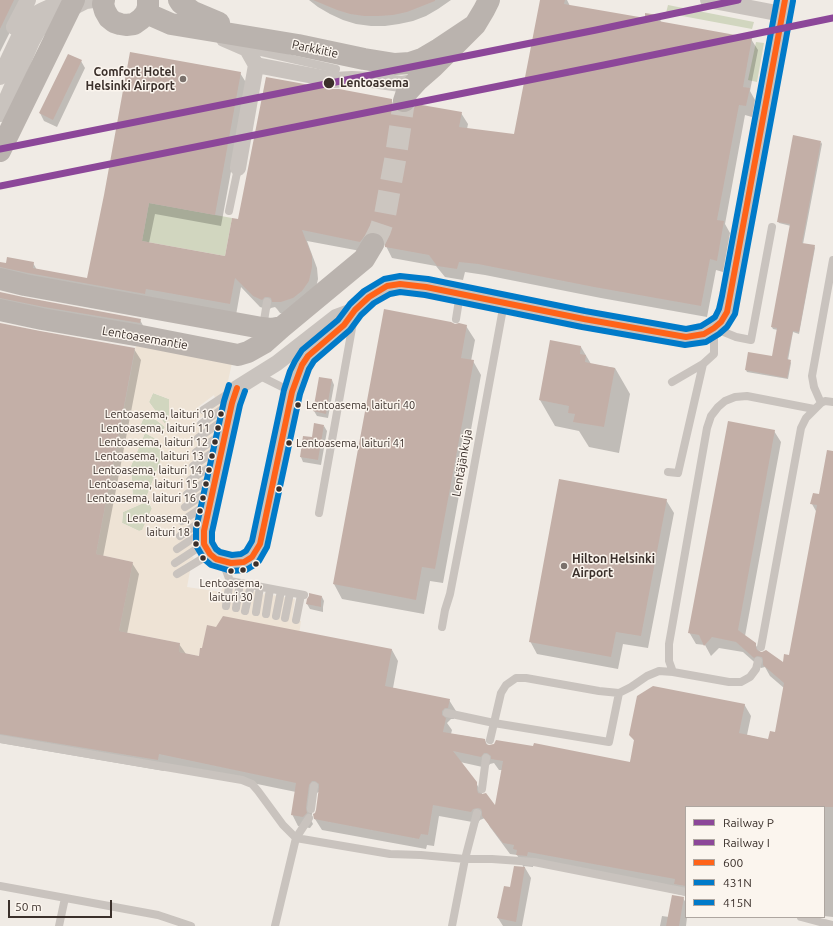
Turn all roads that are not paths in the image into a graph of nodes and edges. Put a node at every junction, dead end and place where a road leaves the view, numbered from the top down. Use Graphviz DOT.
graph roads {
  1 [pos="28,0"];
  2 [pos="66,0"];
  3 [pos="74,0"];
  4 [pos="179,0"];
  5 [pos="489,0"];
  6 [pos="708,0"];
  7 [pos="98,1"];
  8 [pos="147,7"];
  9 [pos="783,7"];
  10 [pos="475,24"];
  11 [pos="205,29"];
  12 [pos="274,40"];
  13 [pos="247,49"];
  14 [pos="0,54"];
  15 [pos="256,65"];
  16 [pos="336,69"];
  17 [pos="0,77"];
  18 [pos="417,81"];
  19 [pos="404,101"];
  20 [pos="0,114"];
  21 [pos="0,151"];
  22 [pos="238,168"];
  23 [pos="229,211"];
  24 [pos="772,227"];
  25 [pos="373,244"];
  26 [pos="833,260"];
  27 [pos="0,279"];
  28 [pos="460,294"];
  29 [pos="267,302"];
  30 [pos="504,303"];
  31 [pos="0,310"];
  32 [pos="355,310"];
  33 [pos="456,319"];
  34 [pos="714,328"];
  35 [pos="270,333"];
  36 [pos="704,364"];
  37 [pos="258,375"];
  38 [pos="672,382"];
  39 [pos="237,388"];
  40 [pos="292,392"];
  41 [pos="833,402"];
  42 [pos="817,406"];
  43 [pos="203,410"];
  44 [pos="201,424"];
  45 [pos="198,438"];
  46 [pos="196,452"];
  47 [pos="193,466"];
  48 [pos="668,472"];
  49 [pos="190,480"];
  50 [pos="217,487"];
  51 [pos="188,494"];
  52 [pos="185,507"];
  53 [pos="319,513"];
  54 [pos="182,521"];
  55 [pos="180,536"];
  56 [pos="177,549"];
  57 [pos="174,563"];
  58 [pos="177,574"];
  59 [pos="230,581"];
  60 [pos="240,583"];
  61 [pos="251,585"];
  62 [pos="260,587"];
  63 [pos="270,589"];
  64 [pos="281,591"];
  65 [pos="290,593"];
  66 [pos="226,606"];
  67 [pos="236,608"];
  68 [pos="245,611"];
  69 [pos="256,612"];
  70 [pos="266,614"];
  71 [pos="276,616"];
  72 [pos="285,618"];
  73 [pos="296,620"];
  74 [pos="442,626"];
  75 [pos="761,647"];
  76 [pos="758,661"];
  77 [pos="673,672"];
  78 [pos="619,693"];
  79 [pos="447,713"];
  80 [pos="494,723"];
  81 [pos="0,739"];
  82 [pos="490,740"];
  83 [pos="486,758"];
  84 [pos="314,786"];
  85 [pos="482,789"];
  86 [pos="311,809"];
  87 [pos="477,814"];
  88 [pos="309,818"];
  89 [pos="296,838"];
  90 [pos="465,859"];
  91 [pos="0,886"];
  92 [pos="685,892"];
  93 [pos="65,898"];
  94 [pos="805,918"];
  95 [pos="833,925"];
  96 [pos="59,926"];
  97 [pos="191,926"];
  98 [pos="275,926"];
  99 [pos="452,926"];
  1 -- 14 [label="street"];
  2 -- 17 [label="street"];
  3 -- 21 [label="main road, bridge"];
  4 -- 12 [label="main road"];
  5 -- 10 [label="main road"];
  6 -- 9 [label="street"];
  7 -- 8 [label="main road"];
  7 -- 20 [label="street"];
  8 -- 11 [label="main road, Parkkitie"];
  9 -- 34 [label="street"];
  10 -- 12 [label="main road, Parkkitie"];
  10 -- 18 [label="main road"];
  11 -- 12 [label="main road, Parkkitie"];
  11 -- 13 [label="street"];
  13 -- 15 [label="street"];
  13 -- 16 [label="lane"];
  15 -- 18 [label="street"];
  15 -- 22 [label="street"];
  18 -- 19 [label="main road"];
  22 -- 23 [label="lane"];
  24 -- 34 [label="lane"];
  25 -- 35 [label="main road, Lentoasemantie"];
  26 -- 42 [label="lane"];
  27 -- 35 [label="main road"];
  28 -- 30 [label="street"];
  28 -- 32 [label="street"];
  28 -- 33 [label="lane"];
  29 -- 35 [label="lane"];
  30 -- 34 [label="street"];
  30 -- 74 [label="lane, Lentäjänkuja"];
  31 -- 35 [label="main road, Lentoasemantie"];
  32 -- 37 [label="street"];
  32 -- 40 [label="street"];
  32 -- 53 [label="lane"];
  34 -- 36 [label="lane"];
  36 -- 38 [label="lane"];
  36 -- 48 [label="lane"];
  37 -- 39 [label="street"];
  37 -- 40 [label="lane"];
  39 -- 43 [label="lane"];
  39 -- 50 [label="street"];
  40 -- 50 [label="street"];
  41 -- 42 [label="lane"];
  42 -- 75 [label="lane"];
  42 -- 77 [label="lane"];
  44 -- 50 [label="lane"];
  45 -- 50 [label="lane"];
  46 -- 50 [label="lane"];
  47 -- 50 [label="lane"];
  49 -- 50 [label="lane"];
  50 -- 51 [label="lane"];
  50 -- 52 [label="lane"];
  50 -- 54 [label="lane"];
  50 -- 55 [label="lane"];
  50 -- 56 [label="lane"];
  50 -- 57 [label="lane"];
  50 -- 58 [label="lane"];
  50 -- 59 [label="lane"];
  59 -- 60 [label="lane"];
  59 -- 66 [label="lane"];
  60 -- 61 [label="lane"];
  60 -- 67 [label="lane"];
  61 -- 62 [label="lane"];
  61 -- 68 [label="lane"];
  62 -- 63 [label="lane"];
  62 -- 69 [label="lane"];
  63 -- 64 [label="lane"];
  63 -- 70 [label="lane"];
  64 -- 65 [label="lane"];
  64 -- 71 [label="lane"];
  65 -- 72 [label="lane"];
  65 -- 73 [label="lane"];
  76 -- 77 [label="lane"];
  77 -- 78 [label="lane"];
  78 -- 80 [label="lane"];
  78 -- 80 [label="lane"];
  79 -- 80 [label="lane"];
  80 -- 82 [label="lane"];
  81 -- 89 [label="lane"];
  83 -- 85 [label="lane"];
  84 -- 86 [label="lane"];
  87 -- 90 [label="lane"];
  88 -- 89 [label="lane"];
  89 -- 90 [label="lane"];
  89 -- 98 [label="lane"];
  90 -- 92 [label="lane"];
  90 -- 99 [label="lane"];
  91 -- 93 [label="lane"];
  93 -- 96 [label="lane"];
  93 -- 97 [label="lane"];
  94 -- 95 [label="lane"];
}
